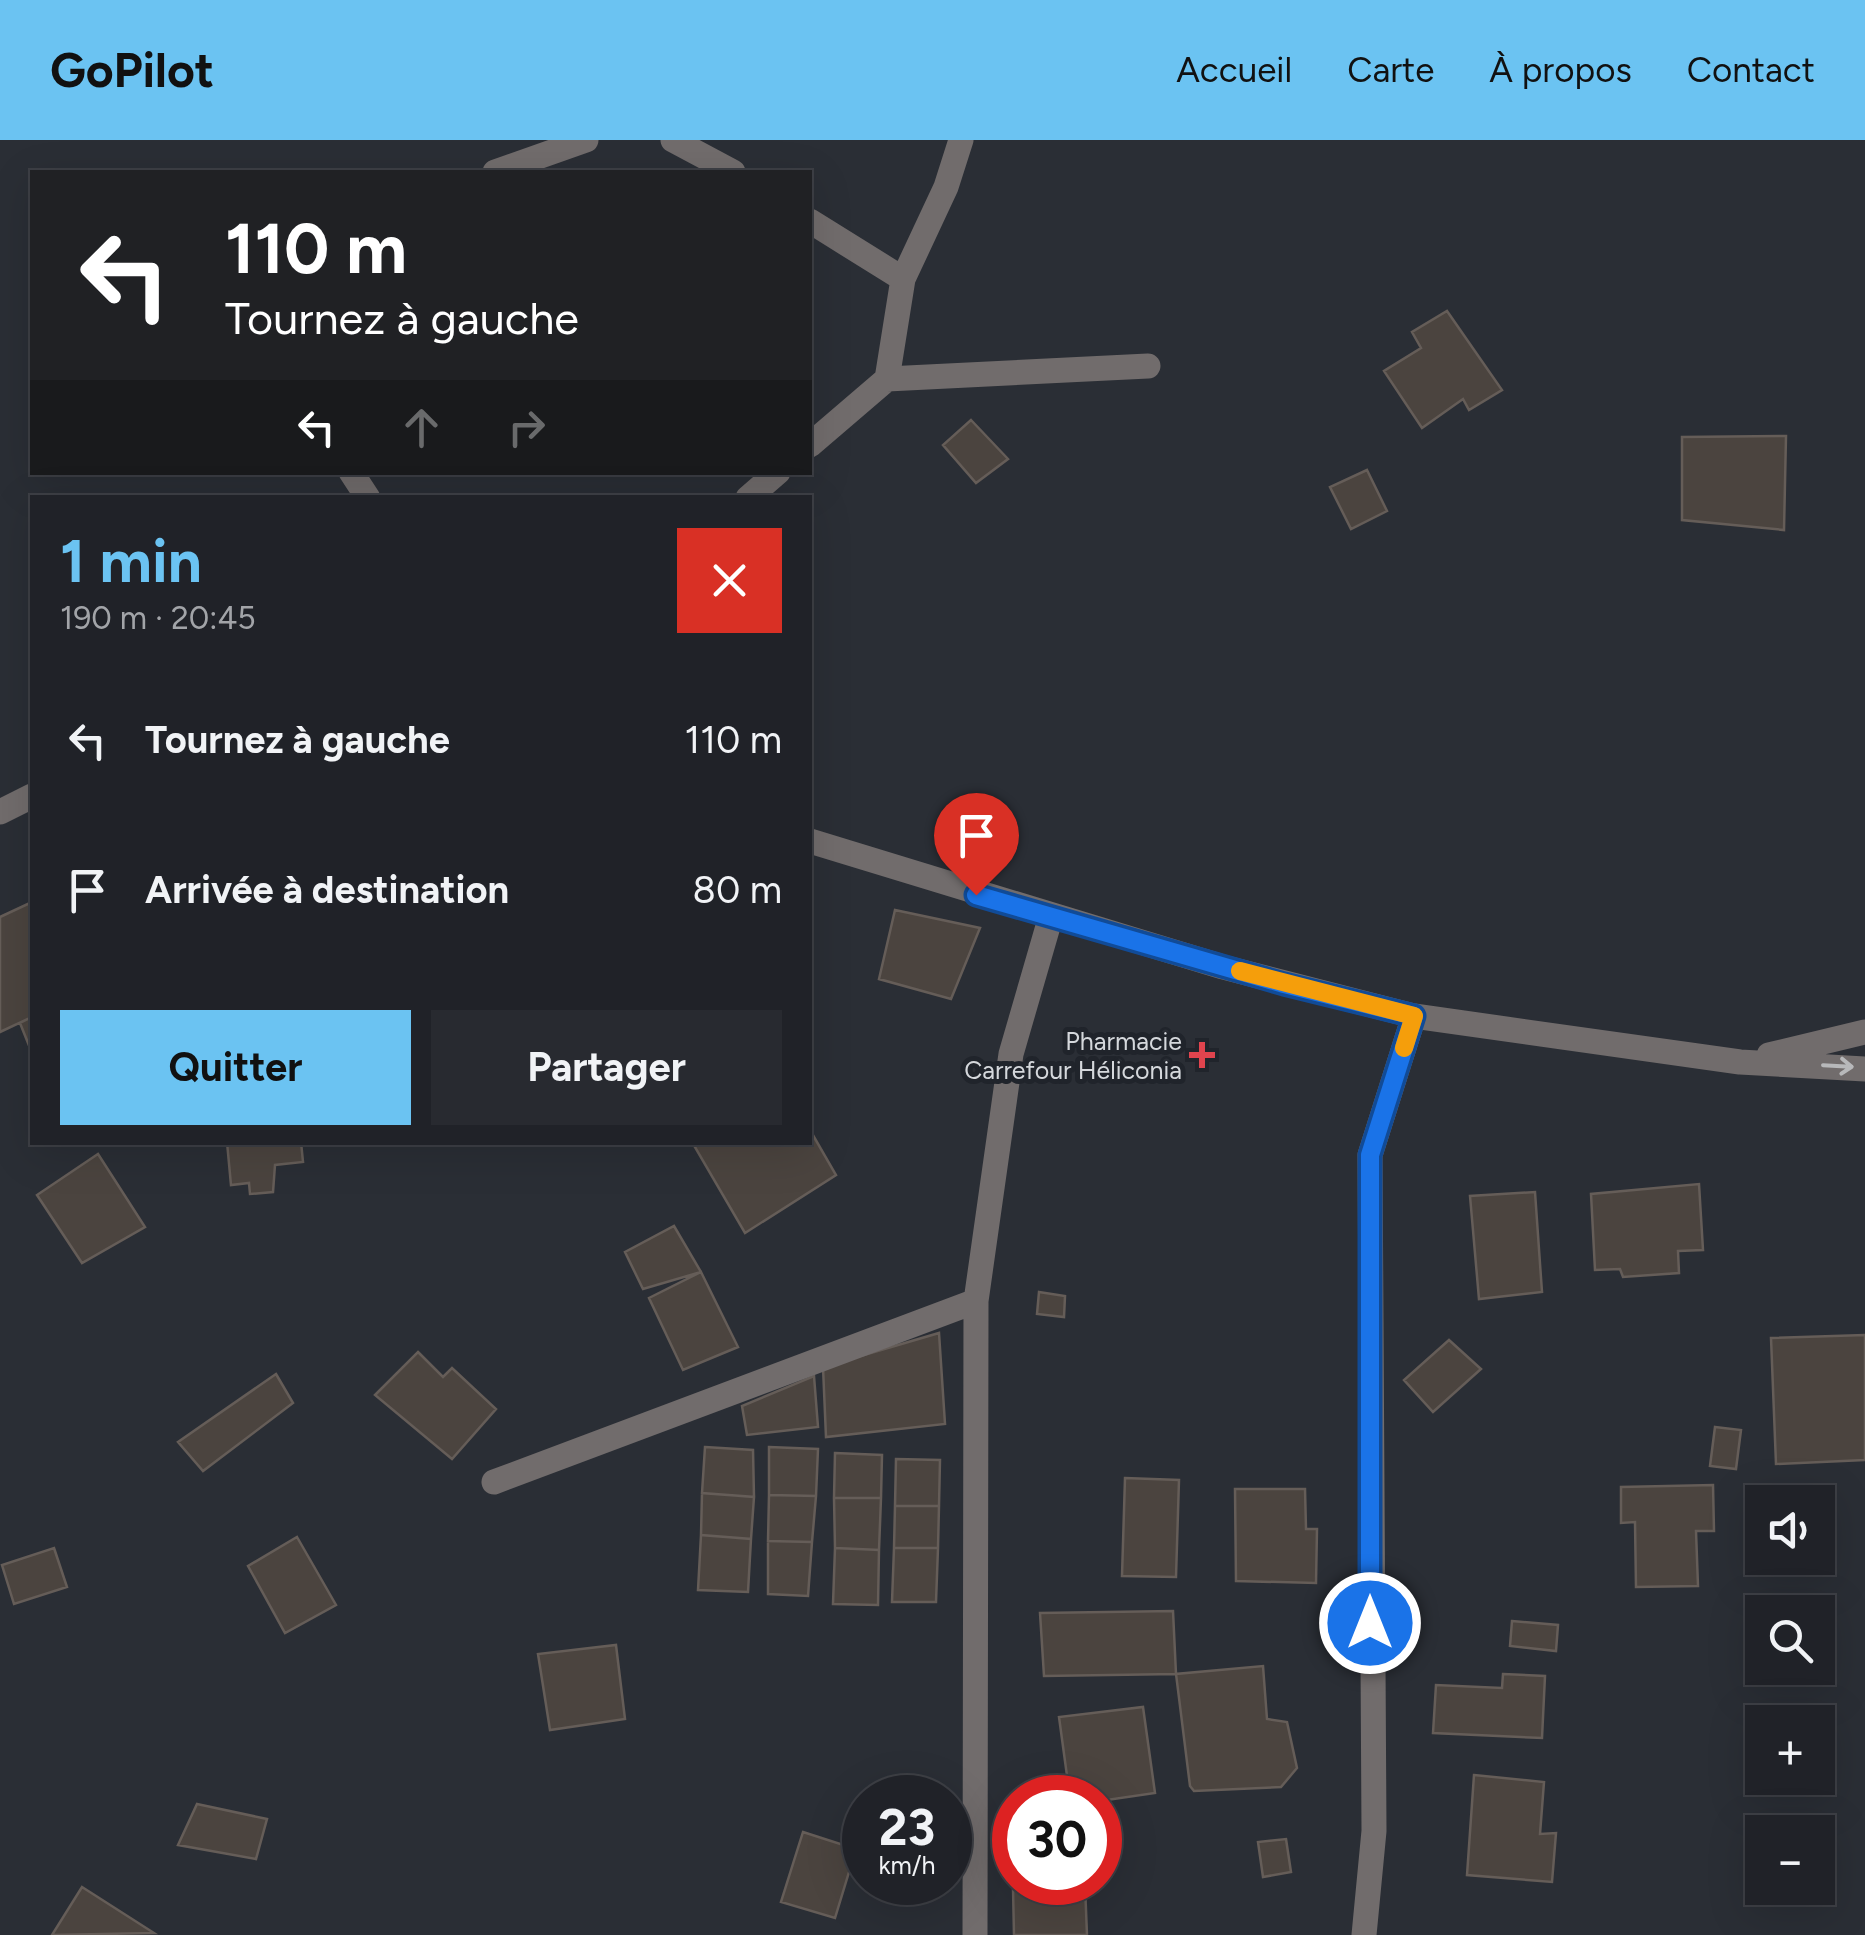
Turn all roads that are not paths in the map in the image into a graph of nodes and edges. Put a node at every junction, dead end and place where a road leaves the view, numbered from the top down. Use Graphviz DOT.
graph roads {
  1 [pos="586,140"];
  2 [pos="673,140"];
  3 [pos="961,140"];
  4 [pos="500,170"];
  5 [pos="728,170"];
  6 [pos="812,222"];
  7 [pos="903,280"];
  8 [pos="1148,366"];
  9 [pos="887,379"];
  10 [pos="812,444"];
  11 [pos="775,475"];
  12 [pos="751,495"];
  13 [pos="30,797"];
  14 [pos="0,812"];
  15 [pos="812,843"];
  16 [pos="1051,916"];
  17 [pos="1414,1016"];
  18 [pos="1865,1032"];
  19 [pos="1740,1062"];
  20 [pos="1865,1069"];
  21 [pos="976,1301"];
  22 [pos="494,1482"];
  23 [pos="974,1935"];
  24 [pos="1364,1935"];
  1 -- 4 [label="street"];
  2 -- 5 [label="street"];
  3 -- 7 [label="street"];
  6 -- 7 [label="street"];
  7 -- 9 [label="street"];
  8 -- 9 [label="street"];
  9 -- 10 [label="street"];
  11 -- 12 [label="street"];
  13 -- 14 [label="street"];
  15 -- 16 [label="street"];
  16 -- 17 [label="street"];
  16 -- 21 [label="street"];
  17 -- 19 [label="street"];
  17 -- 24 [label="street"];
  18 -- 19 [label="street"];
  19 -- 20 [label="street, one-way"];
  21 -- 22 [label="street"];
  21 -- 23 [label="street"];
}
